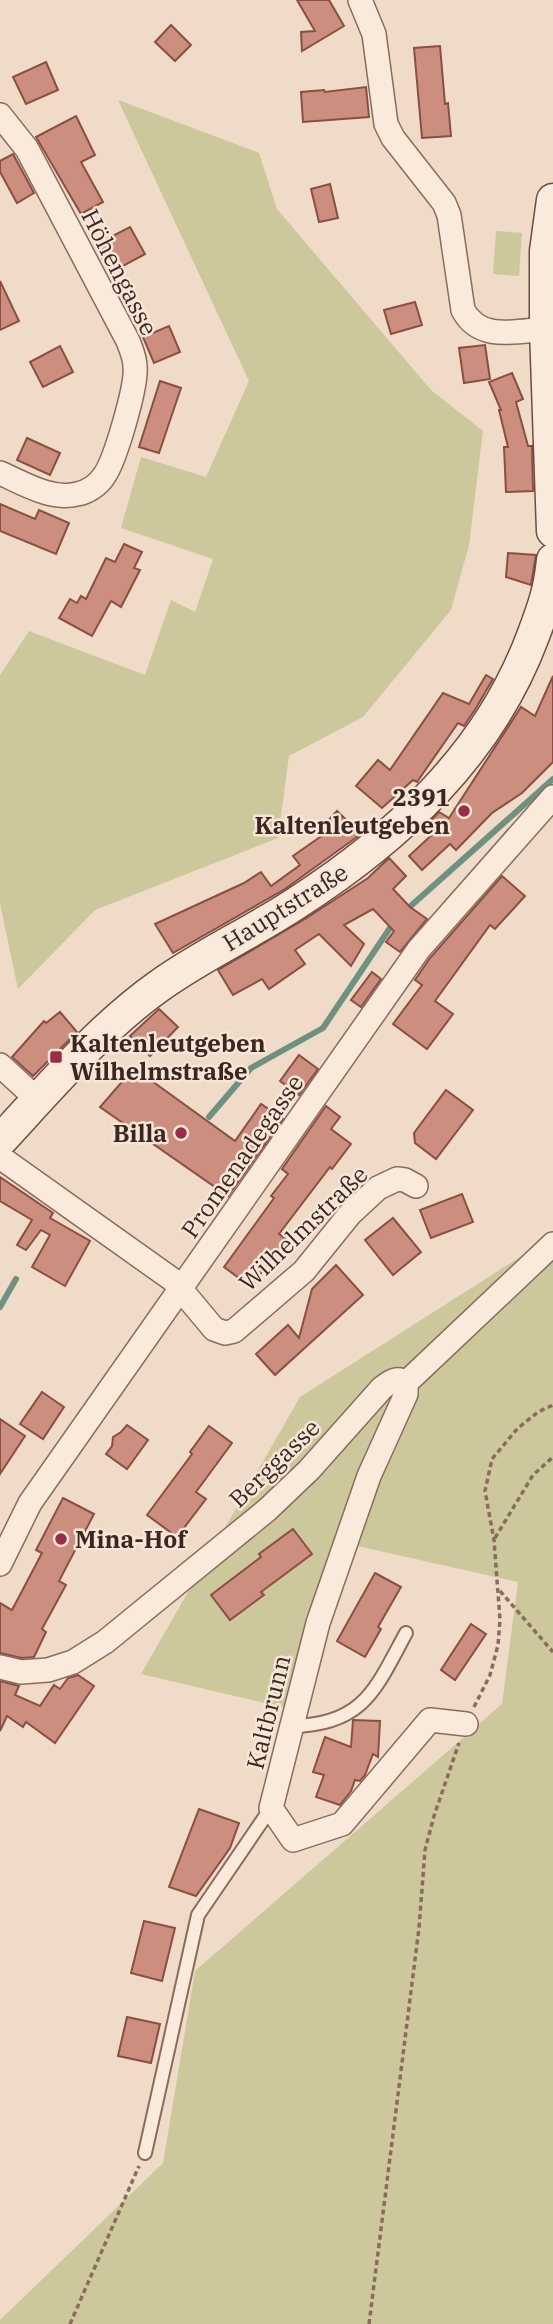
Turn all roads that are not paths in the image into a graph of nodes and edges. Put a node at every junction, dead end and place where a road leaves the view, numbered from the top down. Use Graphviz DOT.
graph roads {
  1 [pos="360,0"];
  2 [pos="0,116"];
  3 [pos="553,200"];
  4 [pos="546,329"];
  5 [pos="551,382"];
  6 [pos="0,473"];
  7 [pos="553,531"];
  8 [pos="553,560"];
  9 [pos="553,797"];
  10 [pos="0,1065"];
  11 [pos="38,1100"];
  12 [pos="0,1141"];
  13 [pos="0,1157"];
  14 [pos="416,1186"];
  15 [pos="553,1244"];
  16 [pos="181,1289"];
  17 [pos="406,1383"];
  18 [pos="0,1564"];
  19 [pos="406,1633"];
  20 [pos="0,1667"];
  21 [pos="466,1724"];
  22 [pos="292,1726"];
  23 [pos="271,1808"];
  24 [pos="145,2153"];
  1 -- 4 [label="street"];
  2 -- 6 [label="street, Höhengasse"];
  3 -- 4 [label="main road"];
  4 -- 5 [label="main road"];
  5 -- 7 [label="main road"];
  8 -- 11 [label="main road, Hauptstraße"];
  9 -- 16 [label="street, Promenadegasse"];
  10 -- 11 [label="street"];
  11 -- 12 [label="main road, Hauptstraße"];
  13 -- 16 [label="street, Wilhelmstraße"];
  14 -- 16 [label="street, Wilhelmstraße"];
  15 -- 17 [label="street, Berggasse"];
  16 -- 18 [label="street, Promenadegasse"];
  17 -- 20 [label="street, Berggasse"];
  17 -- 22 [label="street, Kaltbrunn"];
  19 -- 22 [label="lane"];
  21 -- 23 [label="street, Kaltbrunn"];
  22 -- 23 [label="street, Kaltbrunn"];
  23 -- 24 [label="lane"];
}
